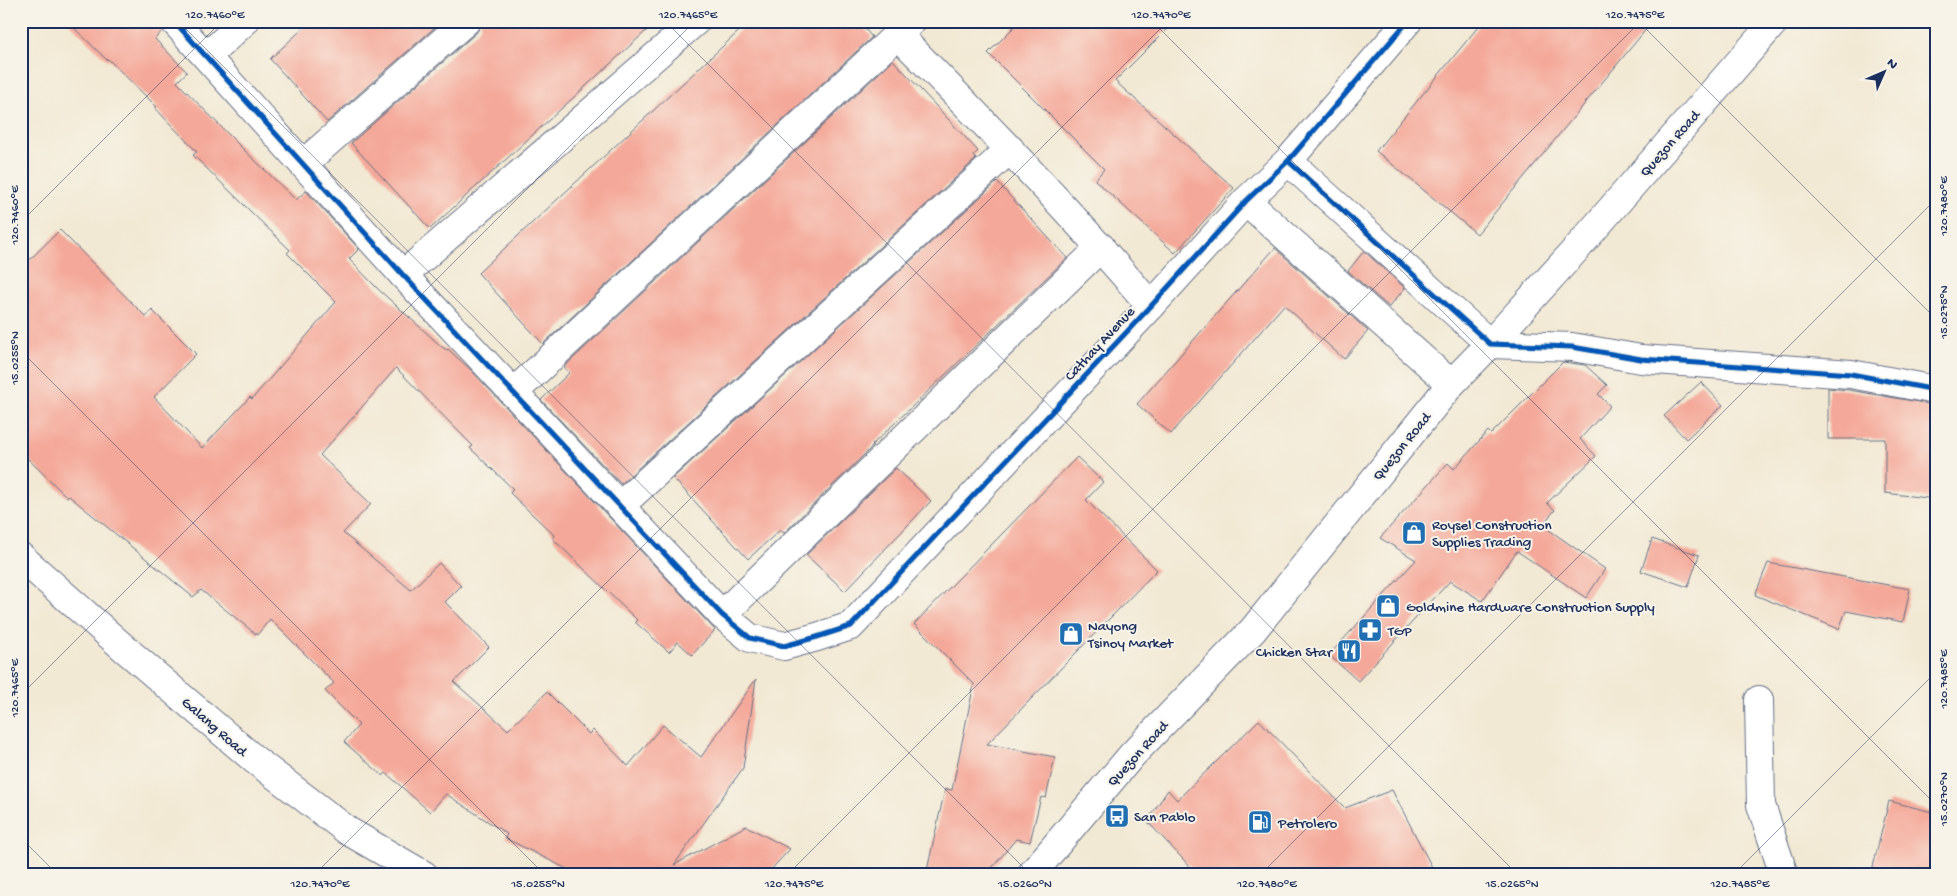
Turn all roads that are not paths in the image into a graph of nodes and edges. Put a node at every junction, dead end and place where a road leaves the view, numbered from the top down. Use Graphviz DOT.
graph roads {
  1 [pos="174,21"];
  2 [pos="245,21"];
  3 [pos="466,21"];
  4 [pos="696,21"];
  5 [pos="1408,21"];
  6 [pos="1776,21"];
  7 [pos="905,28"];
  8 [pos="207,56"];
  9 [pos="1010,148"];
  10 [pos="1288,161"];
  11 [pos="303,164"];
  12 [pos="1246,201"];
  13 [pos="1101,247"];
  14 [pos="403,275"];
  15 [pos="1151,306"];
  16 [pos="1490,344"];
  17 [pos="1451,384"];
  18 [pos="1936,390"];
  19 [pos="513,393"];
  20 [pos="621,505"];
  21 [pos="21,557"];
  22 [pos="722,615"];
  23 [pos="1760,700"];
  24 [pos="424,875"];
  25 [pos="1031,875"];
  26 [pos="1784,875"];
  1 -- 8 [label="street"];
  2 -- 8 [label="street"];
  3 -- 11 [label="street"];
  4 -- 14 [label="street"];
  5 -- 10 [label="street, Cathay Avenue"];
  6 -- 16 [label="street, Quezon Road"];
  7 -- 9 [label="street"];
  7 -- 19 [label="street"];
  8 -- 11 [label="street"];
  9 -- 13 [label="street"];
  9 -- 20 [label="street"];
  10 -- 12 [label="street, Cathay Avenue"];
  10 -- 16 [label="street"];
  11 -- 14 [label="street"];
  12 -- 15 [label="street, Cathay Avenue"];
  12 -- 17 [label="street"];
  13 -- 15 [label="street"];
  13 -- 22 [label="street"];
  14 -- 19 [label="street"];
  15 -- 22 [label="street, Cathay Avenue"];
  16 -- 17 [label="street, Quezon Road"];
  16 -- 18 [label="street"];
  17 -- 25 [label="street, Quezon Road"];
  19 -- 20 [label="street"];
  20 -- 22 [label="street"];
  21 -- 24 [label="street, Galang Road"];
  23 -- 26 [label="street"];
}
